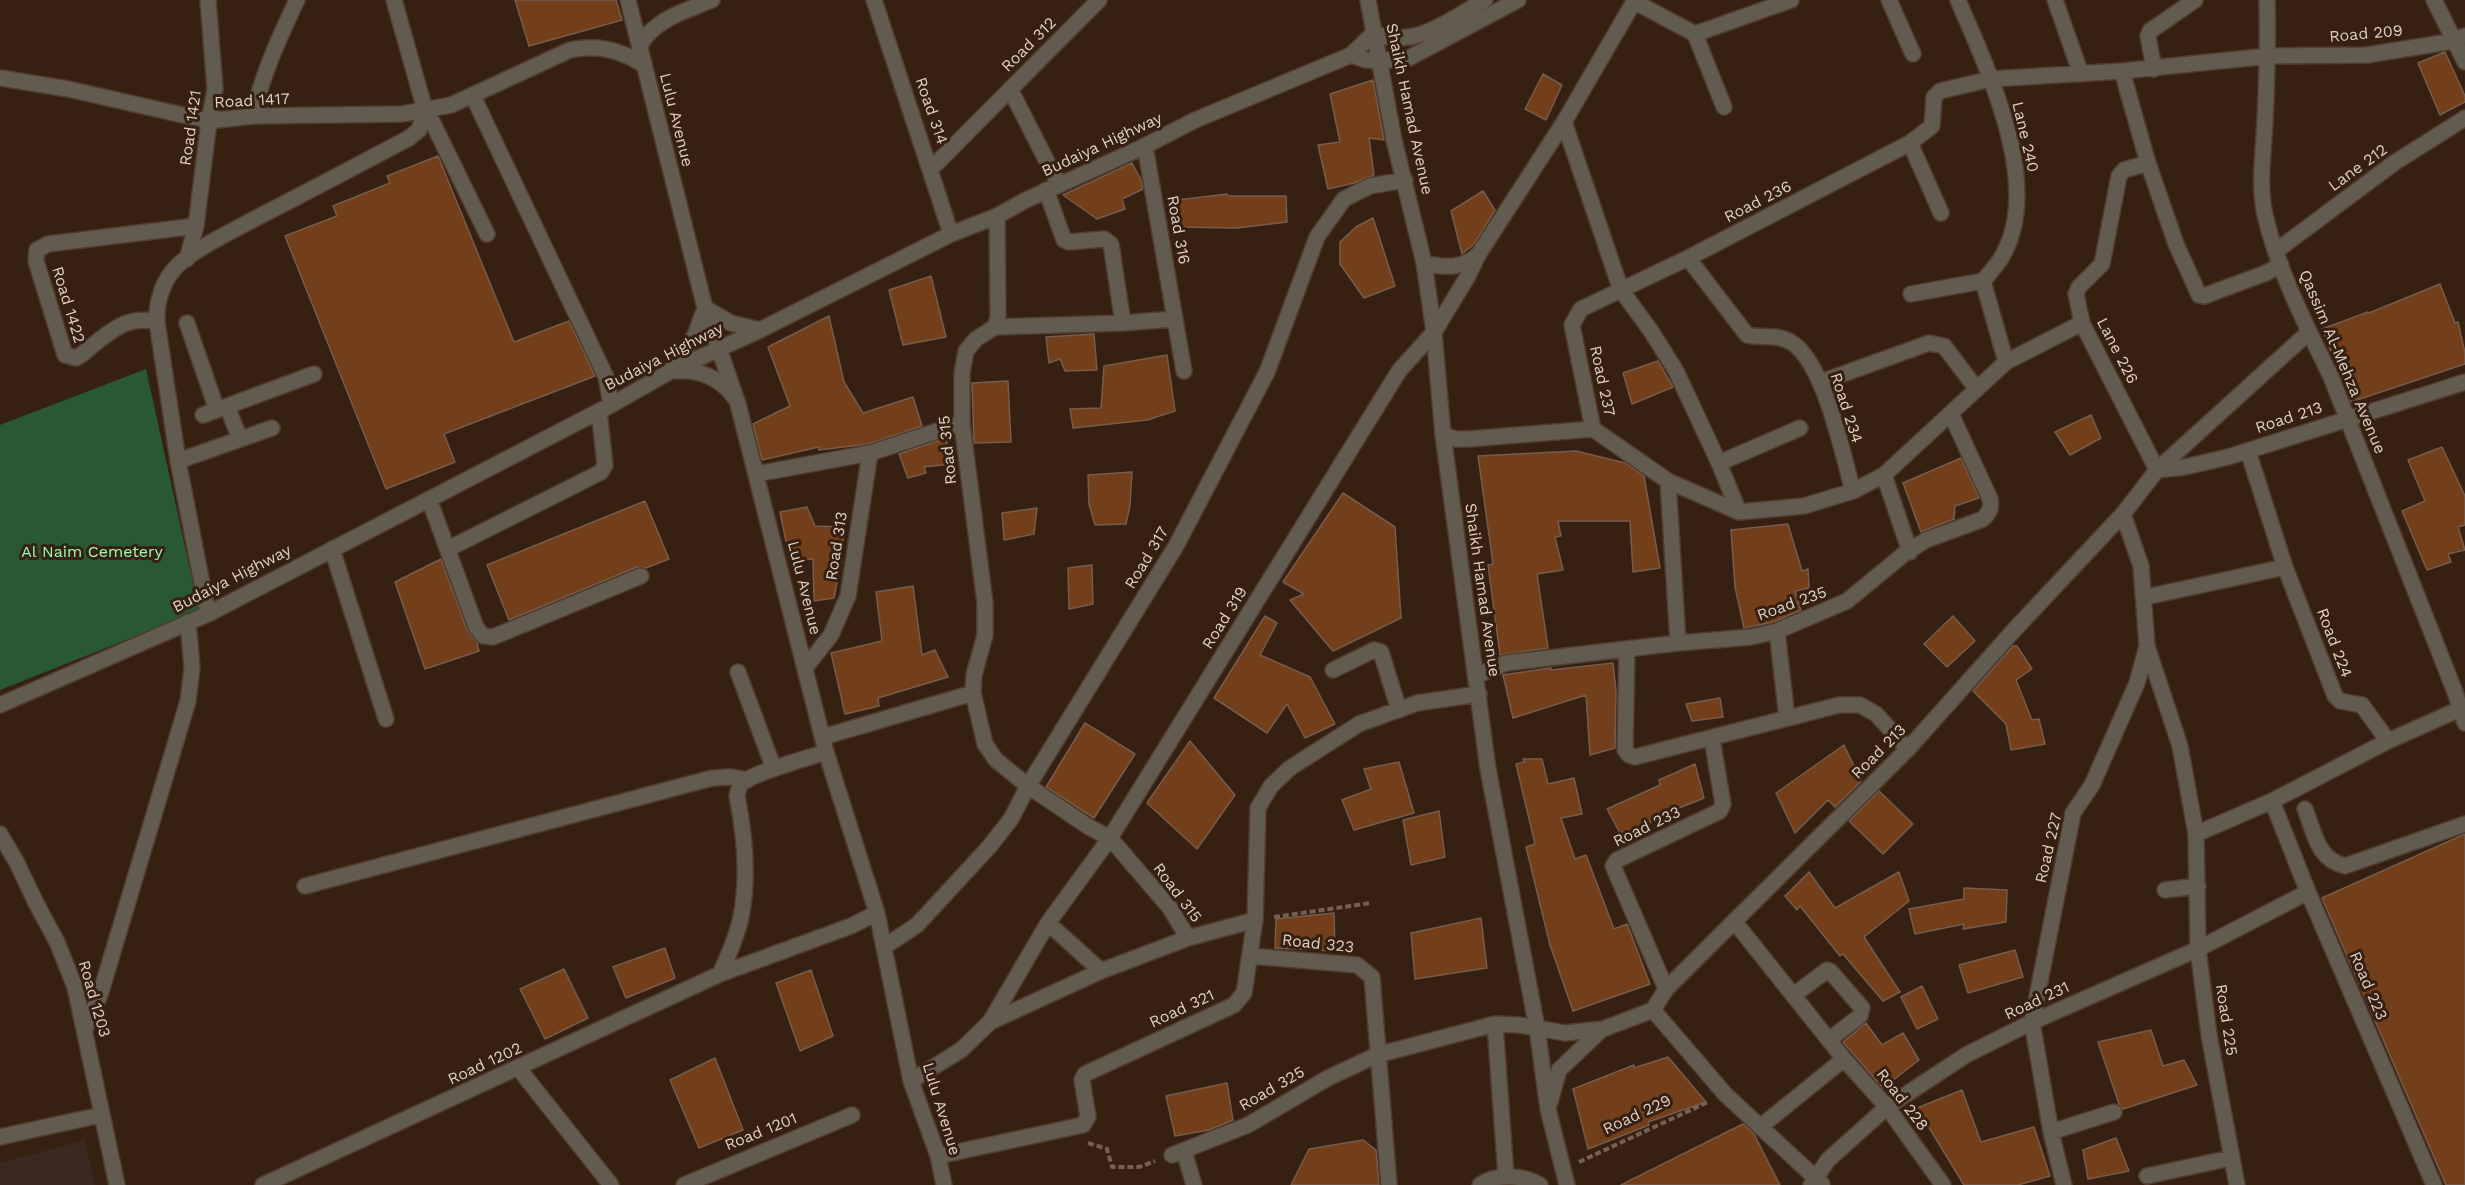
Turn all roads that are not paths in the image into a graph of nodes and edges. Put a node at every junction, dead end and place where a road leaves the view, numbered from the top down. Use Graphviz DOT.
graph roads {
  1 [pos="208,0"];
  2 [pos="297,0"];
  3 [pos="394,0"];
  4 [pos="628,0"];
  5 [pos="712,0"];
  6 [pos="874,0"];
  7 [pos="1099,0"];
  8 [pos="1368,0"];
  9 [pos="1485,0"];
  10 [pos="1518,0"];
  11 [pos="1791,0"];
  12 [pos="1889,0"];
  13 [pos="1958,0"];
  14 [pos="2055,0"];
  15 [pos="2195,0"];
  16 [pos="2267,0"];
  17 [pos="2434,0"];
  18 [pos="1635,1"];
  19 [pos="1374,33"];
  20 [pos="1695,34"];
  21 [pos="2460,39"];
  22 [pos="640,45"];
  23 [pos="1913,54"];
  24 [pos="1351,55"];
  25 [pos="2268,56"];
  26 [pos="1379,61"];
  27 [pos="2465,62"];
  28 [pos="644,65"];
  29 [pos="2154,69"];
  30 [pos="2122,71"];
  31 [pos="2081,74"];
  32 [pos="0,78"];
  33 [pos="1991,79"];
  34 [pos="1010,89"];
  35 [pos="473,96"];
  36 [pos="1724,107"];
  37 [pos="426,108"];
  38 [pos="253,116"];
  39 [pos="2465,118"];
  40 [pos="209,121"];
  41 [pos="1564,122"];
  42 [pos="1910,143"];
  43 [pos="1145,146"];
  44 [pos="2148,164"];
  45 [pos="932,168"];
  46 [pos="1404,180"];
  47 [pos="1053,188"];
  48 [pos="1941,213"];
  49 [pos="997,216"];
  50 [pos="196,226"];
  51 [pos="487,234"];
  52 [pos="951,234"];
  53 [pos="1478,255"];
  54 [pos="1688,258"];
  55 [pos="2279,258"];
  56 [pos="187,259"];
  57 [pos="1424,263"];
  58 [pos="1983,281"];
  59 [pos="1621,290"];
  60 [pos="1911,294"];
  61 [pos="705,308"];
  62 [pos="1174,319"];
  63 [pos="157,322"];
  64 [pos="187,323"];
  65 [pos="1124,323"];
  66 [pos="2082,323"];
  67 [pos="995,327"];
  68 [pos="760,330"];
  69 [pos="1434,332"];
  70 [pos="2309,332"];
  71 [pos="719,349"];
  72 [pos="2006,362"];
  73 [pos="1184,371"];
  74 [pos="670,372"];
  75 [pos="314,374"];
  76 [pos="1821,382"];
  77 [pos="2465,382"];
  78 [pos="1976,388"];
  79 [pos="738,404"];
  80 [pos="605,408"];
  81 [pos="216,410"];
  82 [pos="1951,414"];
  83 [pos="2347,418"];
  84 [pos="962,423"];
  85 [pos="272,428"];
  86 [pos="1800,428"];
  87 [pos="1593,429"];
  88 [pos="1443,435"];
  89 [pos="240,439"];
  90 [pos="2248,451"];
  91 [pos="870,453"];
  92 [pos="178,461"];
  93 [pos="1719,462"];
  94 [pos="2157,470"];
  95 [pos="756,474"];
  96 [pos="1884,475"];
  97 [pos="1668,481"];
  98 [pos="1853,491"];
  99 [pos="429,499"];
  100 [pos="1739,512"];
  101 [pos="2123,514"];
  102 [pos="332,549"];
  103 [pos="448,549"];
  104 [pos="1910,552"];
  105 [pos="2285,567"];
  106 [pos="641,576"];
  107 [pos="2145,597"];
  108 [pos="208,614"];
  109 [pos="188,622"];
  110 [pos="1777,631"];
  111 [pos="1678,643"];
  112 [pos="2148,646"];
  113 [pos="1627,649"];
  114 [pos="805,668"];
  115 [pos="1333,670"];
  116 [pos="738,672"];
  117 [pos="1476,676"];
  118 [pos="2460,691"];
  119 [pos="973,693"];
  120 [pos="1479,694"];
  121 [pos="0,705"];
  122 [pos="1399,710"];
  123 [pos="2463,716"];
  124 [pos="1787,718"];
  125 [pos="386,719"];
  126 [pos="1712,739"];
  127 [pos="2388,741"];
  128 [pos="825,745"];
  129 [pos="1908,749"];
  130 [pos="774,769"];
  131 [pos="748,780"];
  132 [pos="1028,786"];
  133 [pos="2272,801"];
  134 [pos="2306,809"];
  135 [pos="2465,824"];
  136 [pos="0,834"];
  137 [pos="2196,834"];
  138 [pos="1110,838"];
  139 [pos="305,886"];
  140 [pos="2198,886"];
  141 [pos="2165,890"];
  142 [pos="2308,892"];
  143 [pos="877,913"];
  144 [pos="1255,920"];
  145 [pos="1734,921"];
  146 [pos="1048,923"];
  147 [pos="1188,938"];
  148 [pos="884,947"];
  149 [pos="2198,949"];
  150 [pos="1250,956"];
  151 [pos="1101,970"];
  152 [pos="720,974"];
  153 [pos="1666,989"];
  154 [pos="1794,995"];
  155 [pos="1653,1010"];
  156 [pos="990,1022"];
  157 [pos="2032,1022"];
  158 [pos="1495,1024"];
  159 [pos="1537,1028"];
  160 [pos="85,1029"];
  161 [pos="1603,1029"];
  162 [pos="1829,1040"];
  163 [pos="1377,1055"];
  164 [pos="1844,1059"];
  165 [pos="519,1069"];
  166 [pos="911,1081"];
  167 [pos="1887,1107"];
  168 [pos="1548,1108"];
  169 [pos="2114,1112"];
  170 [pos="101,1115"];
  171 [pos="852,1115"];
  172 [pos="1760,1127"];
  173 [pos="2051,1132"];
  174 [pos="0,1137"];
  175 [pos="938,1156"];
  176 [pos="2231,1158"];
  177 [pos="1506,1176"];
  178 [pos="2147,1176"];
  179 [pos="1817,1183"];
  180 [pos="117,1185"];
  181 [pos="263,1185"];
  182 [pos="610,1185"];
  183 [pos="684,1185"];
  184 [pos="944,1185"];
  185 [pos="1194,1185"];
  186 [pos="1389,1185"];
  187 [pos="1479,1185"];
  188 [pos="1540,1185"];
  189 [pos="1567,1185"];
  190 [pos="1943,1185"];
  191 [pos="2064,1185"];
  192 [pos="2237,1185"];
  193 [pos="2434,1185"];
  1 -- 40 [label="street, Road 1421"];
  2 -- 38 [label="street"];
  3 -- 37 [label="street"];
  4 -- 22 [label="street, Lulu Avenue"];
  5 -- 22 [label="street"];
  6 -- 45 [label="street, Road 314"];
  7 -- 34 [label="street, Road 312"];
  8 -- 19 [label="street, Shaikh Hamad Avenue"];
  9 -- 19 [label="street"];
  10 -- 26 [label="street"];
  11 -- 20 [label="street"];
  12 -- 23 [label="street"];
  13 -- 33 [label="street, Lane 240"];
  14 -- 31 [label="street"];
  15 -- 29 [label="street"];
  16 -- 25 [label="street, Qassim Al-Mehza Avenue"];
  17 -- 21 [label="street"];
  18 -- 20 [label="street"];
  18 -- 41 [label="street"];
  19 -- 24 [label="street, Budaiya Highway"];
  19 -- 26 [label="street, Shaikh Hamad Avenue"];
  20 -- 36 [label="street"];
  21 -- 25 [label="street, Road 209"];
  21 -- 27 [label="street"];
  22 -- 28 [label="street, Lulu Avenue"];
  24 -- 26 [label="street"];
  24 -- 43 [label="street, Budaiya Highway"];
  25 -- 29 [label="street, Road 236"];
  25 -- 55 [label="street, Qassim Al-Mehza Avenue"];
  26 -- 46 [label="street, Shaikh Hamad Avenue"];
  28 -- 35 [label="street, Road 1417"];
  28 -- 61 [label="street, Lulu Avenue"];
  29 -- 30 [label="street, Road 236"];
  30 -- 31 [label="street, Road 236"];
  30 -- 44 [label="street"];
  31 -- 33 [label="street, Road 236"];
  32 -- 40 [label="street, Road 1417"];
  33 -- 42 [label="street, Road 236"];
  33 -- 58 [label="street, Lane 240"];
  34 -- 45 [label="street, Road 312"];
  34 -- 47 [label="street, Road 312"];
  35 -- 37 [label="street, Road 1417"];
  35 -- 80 [label="street"];
  37 -- 38 [label="street, Road 1417"];
  37 -- 51 [label="street"];
  37 -- 56 [label="street"];
  38 -- 40 [label="street, Road 1417"];
  39 -- 55 [label="street, Lane 212"];
  40 -- 50 [label="street, Road 1421"];
  41 -- 53 [label="street"];
  41 -- 59 [label="street"];
  42 -- 48 [label="street"];
  42 -- 54 [label="street, Road 236"];
  43 -- 47 [label="street, Budaiya Highway"];
  43 -- 62 [label="street, Road 316"];
  44 -- 55 [label="street"];
  44 -- 66 [label="street, Lane 226"];
  45 -- 52 [label="street, Road 314"];
  46 -- 57 [label="street, Shaikh Hamad Avenue"];
  46 -- 132 [label="street, Road 317"];
  47 -- 49 [label="street, Budaiya Highway"];
  47 -- 65 [label="street"];
  49 -- 52 [label="street, Budaiya Highway"];
  49 -- 67 [label="street"];
  50 -- 56 [label="street, Road 1421"];
  50 -- 63 [label="street, Road 1422"];
  52 -- 68 [label="street, Budaiya Highway"];
  53 -- 57 [label="street"];
  53 -- 69 [label="street"];
  54 -- 59 [label="street, Road 236"];
  54 -- 76 [label="street, Road 234"];
  55 -- 70 [label="street, Qassim Al-Mehza Avenue"];
  56 -- 63 [label="street"];
  57 -- 69 [label="street, Shaikh Hamad Avenue"];
  58 -- 60 [label="street"];
  58 -- 72 [label="street"];
  59 -- 87 [label="street, Road 237"];
  59 -- 93 [label="street"];
  61 -- 68 [label="street"];
  61 -- 71 [label="street, Lulu Avenue"];
  61 -- 74 [label="street"];
  62 -- 65 [label="street"];
  62 -- 73 [label="street, Road 316"];
  63 -- 92 [label="street"];
  64 -- 81 [label="street"];
  65 -- 67 [label="street"];
  66 -- 72 [label="street"];
  66 -- 94 [label="street, Lane 226"];
  67 -- 84 [label="street, Road 315"];
  68 -- 71 [label="street, Budaiya Highway"];
  69 -- 88 [label="street, Shaikh Hamad Avenue"];
  69 -- 138 [label="street, Road 319"];
  70 -- 83 [label="street, Qassim Al-Mehza Avenue"];
  70 -- 94 [label="street, Road 213"];
  71 -- 74 [label="street, Budaiya Highway"];
  71 -- 79 [label="street, Lulu Avenue"];
  72 -- 78 [label="street"];
  74 -- 79 [label="street"];
  74 -- 80 [label="street, Budaiya Highway"];
  75 -- 81 [label="street"];
  76 -- 78 [label="street"];
  76 -- 98 [label="street, Road 234"];
  77 -- 83 [label="street, Road 213"];
  78 -- 82 [label="street"];
  79 -- 95 [label="street, Lulu Avenue"];
  80 -- 99 [label="street, Budaiya Highway"];
  80 -- 103 [label="street"];
  81 -- 89 [label="street"];
  82 -- 96 [label="street"];
  82 -- 104 [label="street, Road 235"];
  83 -- 90 [label="street, Road 213"];
  83 -- 118 [label="street, Qassim Al-Mehza Avenue"];
  84 -- 91 [label="street"];
  84 -- 119 [label="street, Road 315"];
  85 -- 89 [label="street"];
  86 -- 93 [label="street"];
  87 -- 88 [label="street, Road 237"];
  87 -- 97 [label="street"];
  88 -- 117 [label="street, Shaikh Hamad Avenue"];
  89 -- 92 [label="street"];
  90 -- 94 [label="street, Road 213"];
  90 -- 105 [label="street, Road 224"];
  91 -- 95 [label="street"];
  91 -- 114 [label="street, Road 313"];
  92 -- 108 [label="street"];
  93 -- 100 [label="street"];
  94 -- 101 [label="street, Road 213"];
  95 -- 114 [label="street, Lulu Avenue"];
  96 -- 98 [label="street"];
  96 -- 104 [label="street"];
  97 -- 100 [label="street"];
  97 -- 111 [label="street"];
  98 -- 100 [label="street"];
  99 -- 102 [label="street, Budaiya Highway"];
  99 -- 103 [label="street"];
  101 -- 107 [label="street, Road 227"];
  101 -- 129 [label="street, Road 213"];
  102 -- 108 [label="street, Budaiya Highway"];
  102 -- 125 [label="street"];
  103 -- 106 [label="street"];
  104 -- 110 [label="street, Road 235"];
  105 -- 107 [label="street"];
  105 -- 127 [label="street, Road 224"];
  107 -- 112 [label="street, Road 227"];
  108 -- 109 [label="street, Budaiya Highway"];
  109 -- 121 [label="street, Budaiya Highway"];
  109 -- 160 [label="street"];
  110 -- 111 [label="street, Road 235"];
  110 -- 124 [label="street"];
  111 -- 113 [label="street, Road 235"];
  112 -- 137 [label="street, Road 225"];
  112 -- 157 [label="street, Road 227"];
  113 -- 117 [label="street, Road 235"];
  113 -- 126 [label="street"];
  114 -- 128 [label="street, Lulu Avenue"];
  115 -- 122 [label="street"];
  116 -- 130 [label="street"];
  117 -- 120 [label="street, Shaikh Hamad Avenue"];
  118 -- 123 [label="street, Qassim Al-Mehza Avenue"];
  119 -- 128 [label="street"];
  119 -- 132 [label="street, Road 315"];
  120 -- 122 [label="street, Road 321"];
  120 -- 159 [label="street, Shaikh Hamad Avenue"];
  122 -- 144 [label="street, Road 321"];
  123 -- 127 [label="street"];
  124 -- 126 [label="street"];
  124 -- 129 [label="street"];
  126 -- 153 [label="street, Road 233"];
  127 -- 133 [label="street"];
  128 -- 130 [label="street"];
  128 -- 143 [label="street, Lulu Avenue"];
  129 -- 145 [label="street, Road 213"];
  130 -- 131 [label="street"];
  131 -- 139 [label="street"];
  131 -- 152 [label="street"];
  132 -- 138 [label="street, Road 315"];
  132 -- 148 [label="street, Road 317"];
  133 -- 137 [label="street"];
  133 -- 142 [label="street, Road 223"];
  134 -- 135 [label="street"];
  136 -- 160 [label="street, Road 1203"];
  137 -- 140 [label="street, Road 225"];
  138 -- 146 [label="street, Road 319"];
  138 -- 147 [label="street, Road 315"];
  140 -- 141 [label="street"];
  140 -- 149 [label="street, Road 225"];
  142 -- 149 [label="street, Road 231"];
  142 -- 193 [label="street, Road 223"];
  143 -- 148 [label="street, Lulu Avenue"];
  143 -- 152 [label="street, Road 1202"];
  144 -- 147 [label="street, Road 319"];
  144 -- 150 [label="street, Road 321"];
  145 -- 153 [label="street, Road 213"];
  145 -- 154 [label="street, Road 228"];
  146 -- 151 [label="street"];
  146 -- 156 [label="street, Road 319"];
  147 -- 151 [label="street, Road 319"];
  148 -- 166 [label="street, Lulu Avenue"];
  149 -- 157 [label="street, Road 231"];
  149 -- 176 [label="street, Road 225"];
  150 -- 163 [label="street, Road 323"];
  150 -- 175 [label="street, Road 321"];
  151 -- 156 [label="street, Road 319"];
  152 -- 165 [label="street, Road 1202"];
  153 -- 155 [label="street, Road 213"];
  154 -- 162 [label="street, Road 228"];
  154 -- 162 [label="street"];
  155 -- 161 [label="street"];
  155 -- 172 [label="street"];
  156 -- 166 [label="street, Road 319"];
  157 -- 167 [label="street, Road 231"];
  157 -- 173 [label="street, Road 227"];
  158 -- 159 [label="street"];
  158 -- 163 [label="street"];
  158 -- 177 [label="street"];
  159 -- 161 [label="street"];
  159 -- 168 [label="street, Shaikh Hamad Avenue"];
  160 -- 170 [label="street, Road 1203"];
  161 -- 168 [label="street"];
  162 -- 164 [label="street, Road 228"];
  163 -- 185 [label="street, Road 325"];
  163 -- 186 [label="street, Road 323"];
  164 -- 167 [label="street, Road 228"];
  164 -- 172 [label="street"];
  165 -- 181 [label="street, Road 1202"];
  165 -- 182 [label="street"];
  166 -- 175 [label="street, Lulu Avenue"];
  167 -- 179 [label="street, Road 231"];
  167 -- 190 [label="street, Road 228"];
  168 -- 189 [label="street, Shaikh Hamad Avenue"];
  169 -- 173 [label="street"];
  170 -- 174 [label="street"];
  170 -- 180 [label="street, Road 1203"];
  171 -- 183 [label="street, Road 1201"];
  172 -- 179 [label="street"];
  173 -- 191 [label="street, Road 227"];
  175 -- 184 [label="street, Lulu Avenue"];
  176 -- 178 [label="street"];
  176 -- 192 [label="street, Road 225"];
  177 -- 187 [label="street"];
  177 -- 188 [label="street"];
}
